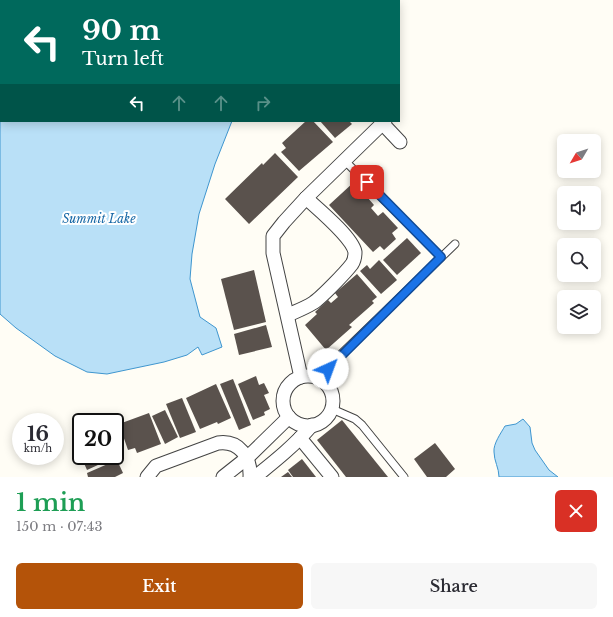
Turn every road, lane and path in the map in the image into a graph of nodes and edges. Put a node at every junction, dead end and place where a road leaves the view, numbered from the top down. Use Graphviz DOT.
graph roads {
  1 [pos="384,122"];
  2 [pos="400,142"];
  3 [pos="345,160"];
  4 [pos="306,198"];
  5 [pos="455,244"];
  6 [pos="441,257"];
  7 [pos="288,315"];
  8 [pos="302,377"];
  9 [pos="319,378"];
  10 [pos="332,409"];
  11 [pos="289,417"];
  12 [pos="312,425"];
  13 [pos="300,438"];
  14 [pos="247,458"];
  15 [pos="147,477"];
  16 [pos="223,477"];
  17 [pos="250,477"];
  18 [pos="254,477"];
  19 [pos="332,477"];
  20 [pos="404,477"];
  1 -- 2 [label="street"];
  1 -- 3 [label="street"];
  3 -- 4 [label="street"];
  3 -- 6 [label="lane"];
  4 -- 7 [label="street"];
  4 -- 7 [label="street"];
  5 -- 6 [label="lane"];
  6 -- 9 [label="lane"];
  7 -- 8 [label="street"];
  8 -- 9 [label="street"];
  8 -- 11 [label="street"];
  9 -- 10 [label="street"];
  10 -- 12 [label="street"];
  10 -- 20 [label="lane"];
  11 -- 12 [label="street"];
  11 -- 14 [label="street"];
  12 -- 13 [label="street"];
  13 -- 18 [label="street"];
  13 -- 19 [label="street"];
  14 -- 15 [label="street"];
  14 -- 16 [label="street"];
  14 -- 17 [label="street"];
}
